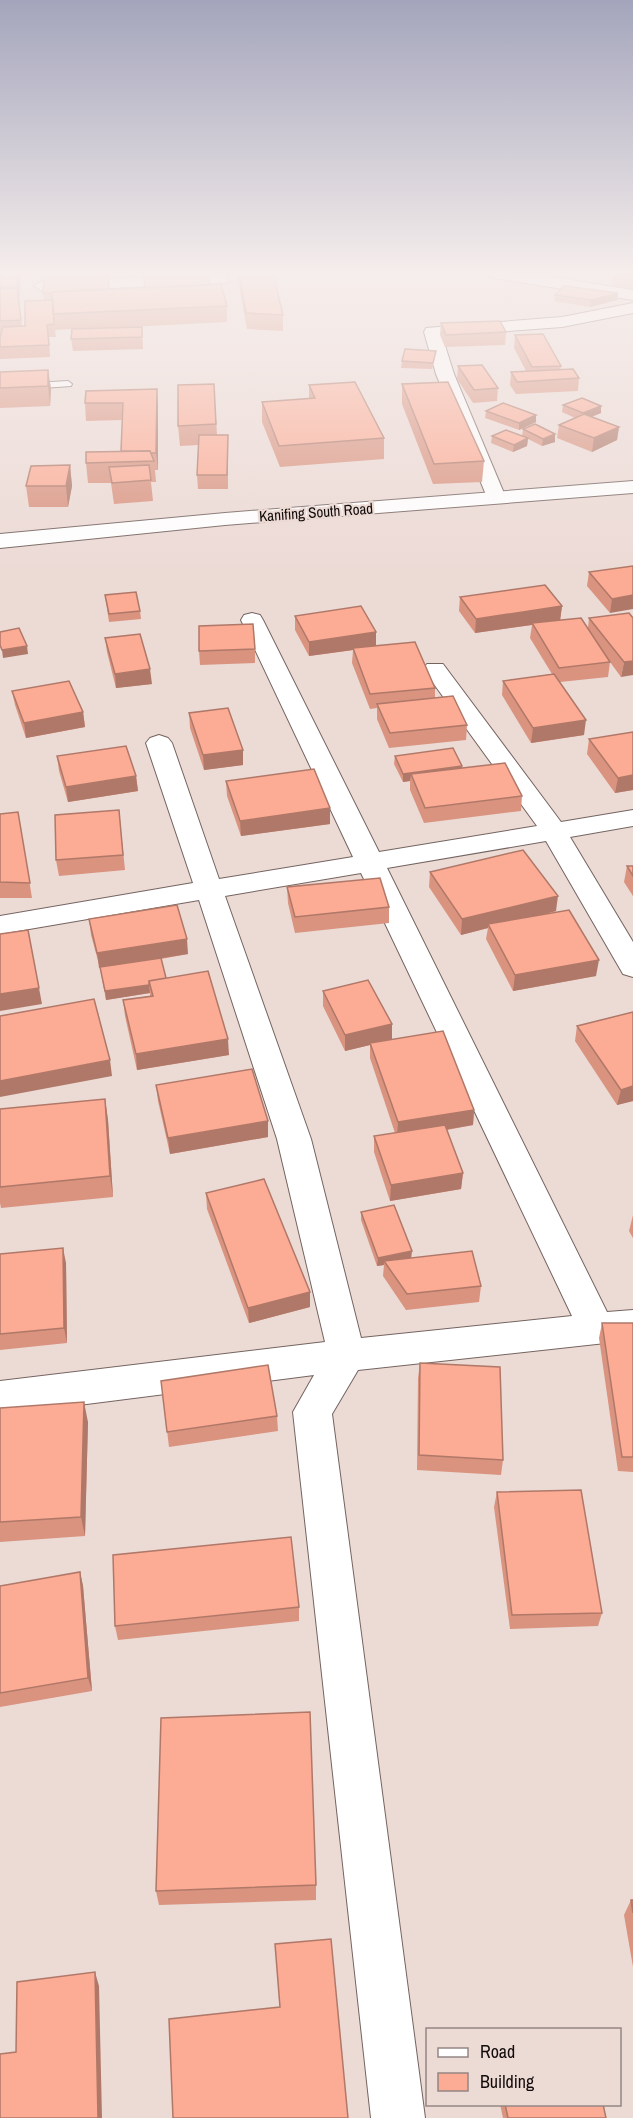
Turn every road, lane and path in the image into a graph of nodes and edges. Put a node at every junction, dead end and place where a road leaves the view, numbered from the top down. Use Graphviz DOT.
graph roads {
  1 [pos="444,372"];
  2 [pos="68,384"];
  3 [pos="0,388"];
  4 [pos="633,487"];
  5 [pos="496,498"];
  6 [pos="0,541"];
  7 [pos="252,620"];
  8 [pos="435,669"];
  9 [pos="159,743"];
  10 [pos="633,818"];
  11 [pos="553,830"];
  12 [pos="370,861"];
  13 [pos="210,891"];
  14 [pos="0,925"];
  15 [pos="633,967"];
  16 [pos="615,1327"];
  17 [pos="347,1355"];
  18 [pos="0,1398"];
  19 [pos="398,2118"];
  1 -- 5 [label="street"];
  2 -- 3 [label="lane"];
  4 -- 5 [label="street, Kanifing South Road"];
  5 -- 6 [label="street, Kanifing South Road"];
  7 -- 12 [label="street"];
  8 -- 11 [label="street"];
  9 -- 13 [label="street"];
  10 -- 11 [label="street"];
  11 -- 12 [label="street"];
  11 -- 15 [label="street"];
  12 -- 13 [label="street"];
  12 -- 16 [label="street"];
  13 -- 14 [label="street"];
  13 -- 17 [label="street"];
  16 -- 17 [label="street"];
  17 -- 18 [label="street"];
  17 -- 19 [label="street"];
}
